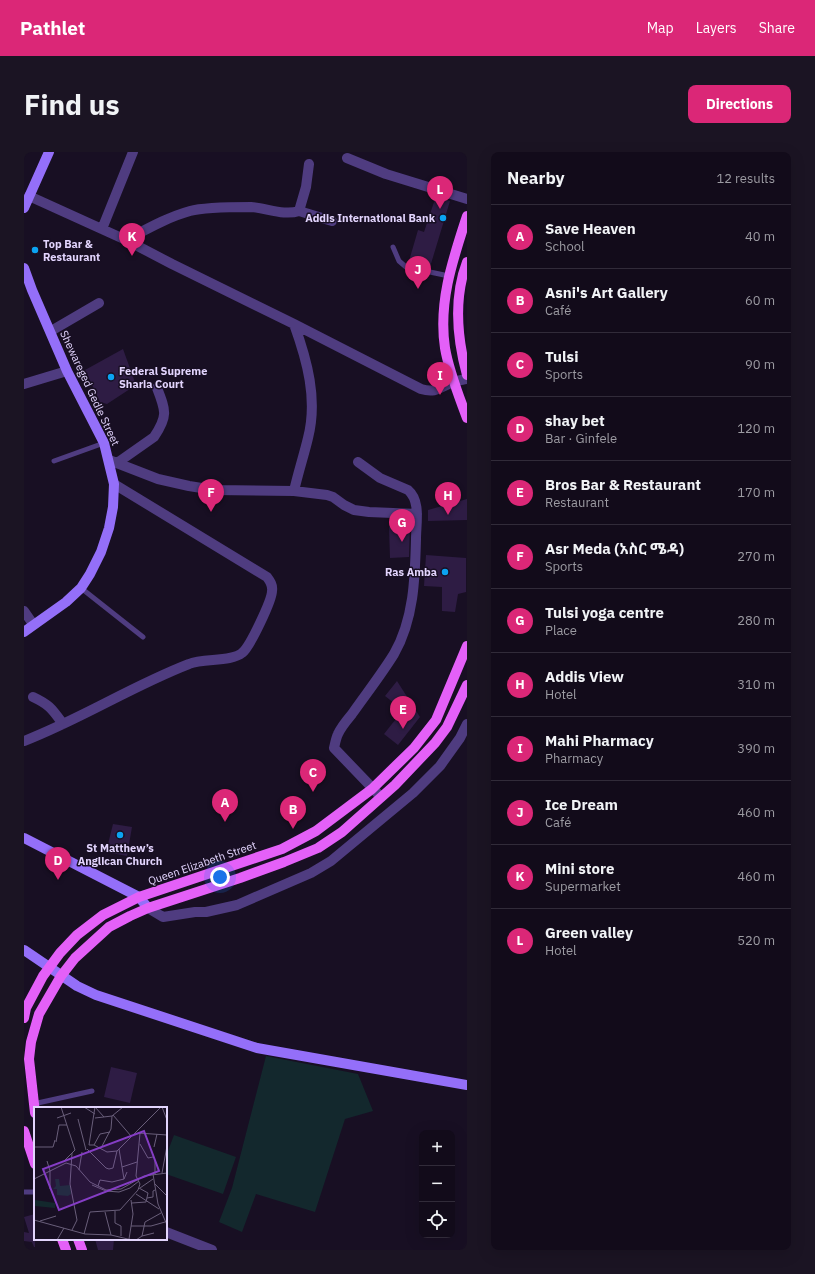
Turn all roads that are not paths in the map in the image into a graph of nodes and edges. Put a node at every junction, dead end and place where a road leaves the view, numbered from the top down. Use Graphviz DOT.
graph roads {
  1 [pos="49,152"];
  2 [pos="133,152"];
  3 [pos="347,158"];
  4 [pos="309,164"];
  5 [pos="29,196"];
  6 [pos="467,199"];
  7 [pos="24,208"];
  8 [pos="299,211"];
  9 [pos="332,221"];
  10 [pos="466,221"];
  11 [pos="102,229"];
  12 [pos="126,240"];
  13 [pos="393,247"];
  14 [pos="467,262"];
  15 [pos="24,268"];
  16 [pos="449,276"];
  17 [pos="28,291"];
  18 [pos="99,303"];
  19 [pos="294,324"];
  20 [pos="51,331"];
  21 [pos="67,371"];
  22 [pos="467,375"];
  23 [pos="467,379"];
  24 [pos="454,382"];
  25 [pos="24,384"];
  26 [pos="157,388"];
  27 [pos="467,418"];
  28 [pos="104,443"];
  29 [pos="54,461"];
  30 [pos="113,461"];
  31 [pos="358,462"];
  32 [pos="114,484"];
  33 [pos="294,491"];
  34 [pos="417,514"];
  35 [pos="81,588"];
  36 [pos="24,611"];
  37 [pos="33,624"];
  38 [pos="24,632"];
  39 [pos="143,637"];
  40 [pos="467,646"];
  41 [pos="467,685"];
  42 [pos="33,697"];
  43 [pos="63,724"];
  44 [pos="467,724"];
  45 [pos="24,741"];
  46 [pos="372,789"];
  47 [pos="380,797"];
  48 [pos="24,838"];
  49 [pos="139,897"];
  50 [pos="148,908"];
  51 [pos="24,950"];
  52 [pos="25,1013"];
  53 [pos="467,1085"];
  54 [pos="92,1091"];
  55 [pos="37,1107"];
  56 [pos="34,1108"];
  57 [pos="24,1131"];
  58 [pos="34,1161"];
  59 [pos="167,1232"];
  60 [pos="62,1240"];
  61 [pos="78,1240"];
  62 [pos="66,1250"];
  63 [pos="82,1250"];
  64 [pos="212,1250"];
  1 -- 5 [label="street"];
  2 -- 11 [label="street"];
  3 -- 6 [label="street"];
  4 -- 8 [label="street"];
  5 -- 7 [label="street"];
  5 -- 11 [label="street"];
  8 -- 9 [label="street"];
  8 -- 12 [label="street"];
  10 -- 16 [label="main road"];
  11 -- 12 [label="street"];
  12 -- 19 [label="street"];
  13 -- 16 [label="lane"];
  14 -- 22 [label="main road"];
  15 -- 17 [label="street, Shewareged Gedle Street"];
  16 -- 24 [label="main road"];
  17 -- 20 [label="street, Shewareged Gedle Street"];
  18 -- 20 [label="street"];
  19 -- 24 [label="street"];
  19 -- 33 [label="street"];
  20 -- 21 [label="street, Shewareged Gedle Street"];
  21 -- 25 [label="street"];
  21 -- 28 [label="street, Shewareged Gedle Street"];
  23 -- 24 [label="street"];
  24 -- 27 [label="main road"];
  26 -- 30 [label="street"];
  28 -- 29 [label="lane"];
  28 -- 30 [label="street, Shewareged Gedle Street"];
  30 -- 32 [label="street, Shewareged Gedle Street"];
  30 -- 33 [label="street"];
  31 -- 34 [label="street"];
  32 -- 35 [label="street, Shewareged Gedle Street"];
  32 -- 43 [label="street"];
  33 -- 34 [label="street"];
  34 -- 46 [label="street"];
  35 -- 37 [label="street, Shewareged Gedle Street"];
  35 -- 39 [label="lane"];
  36 -- 37 [label="street"];
  37 -- 38 [label="street, Shewareged Gedle Street"];
  40 -- 46 [label="main road, Queen Elizabeth Street"];
  41 -- 47 [label="main road"];
  42 -- 43 [label="street"];
  43 -- 45 [label="street"];
  44 -- 50 [label="street"];
  46 -- 47 [label="street"];
  46 -- 49 [label="main road, Queen Elizabeth Street"];
  47 -- 50 [label="main road"];
  48 -- 49 [label="street"];
  49 -- 50 [label="street"];
  49 -- 52 [label="main road, Queen Elizabeth Street"];
  50 -- 56 [label="main road"];
  51 -- 53 [label="street"];
  54 -- 55 [label="lane"];
  57 -- 58 [label="main road"];
  59 -- 64 [label="street"];
  60 -- 62 [label="main road"];
  61 -- 63 [label="main road"];
}
